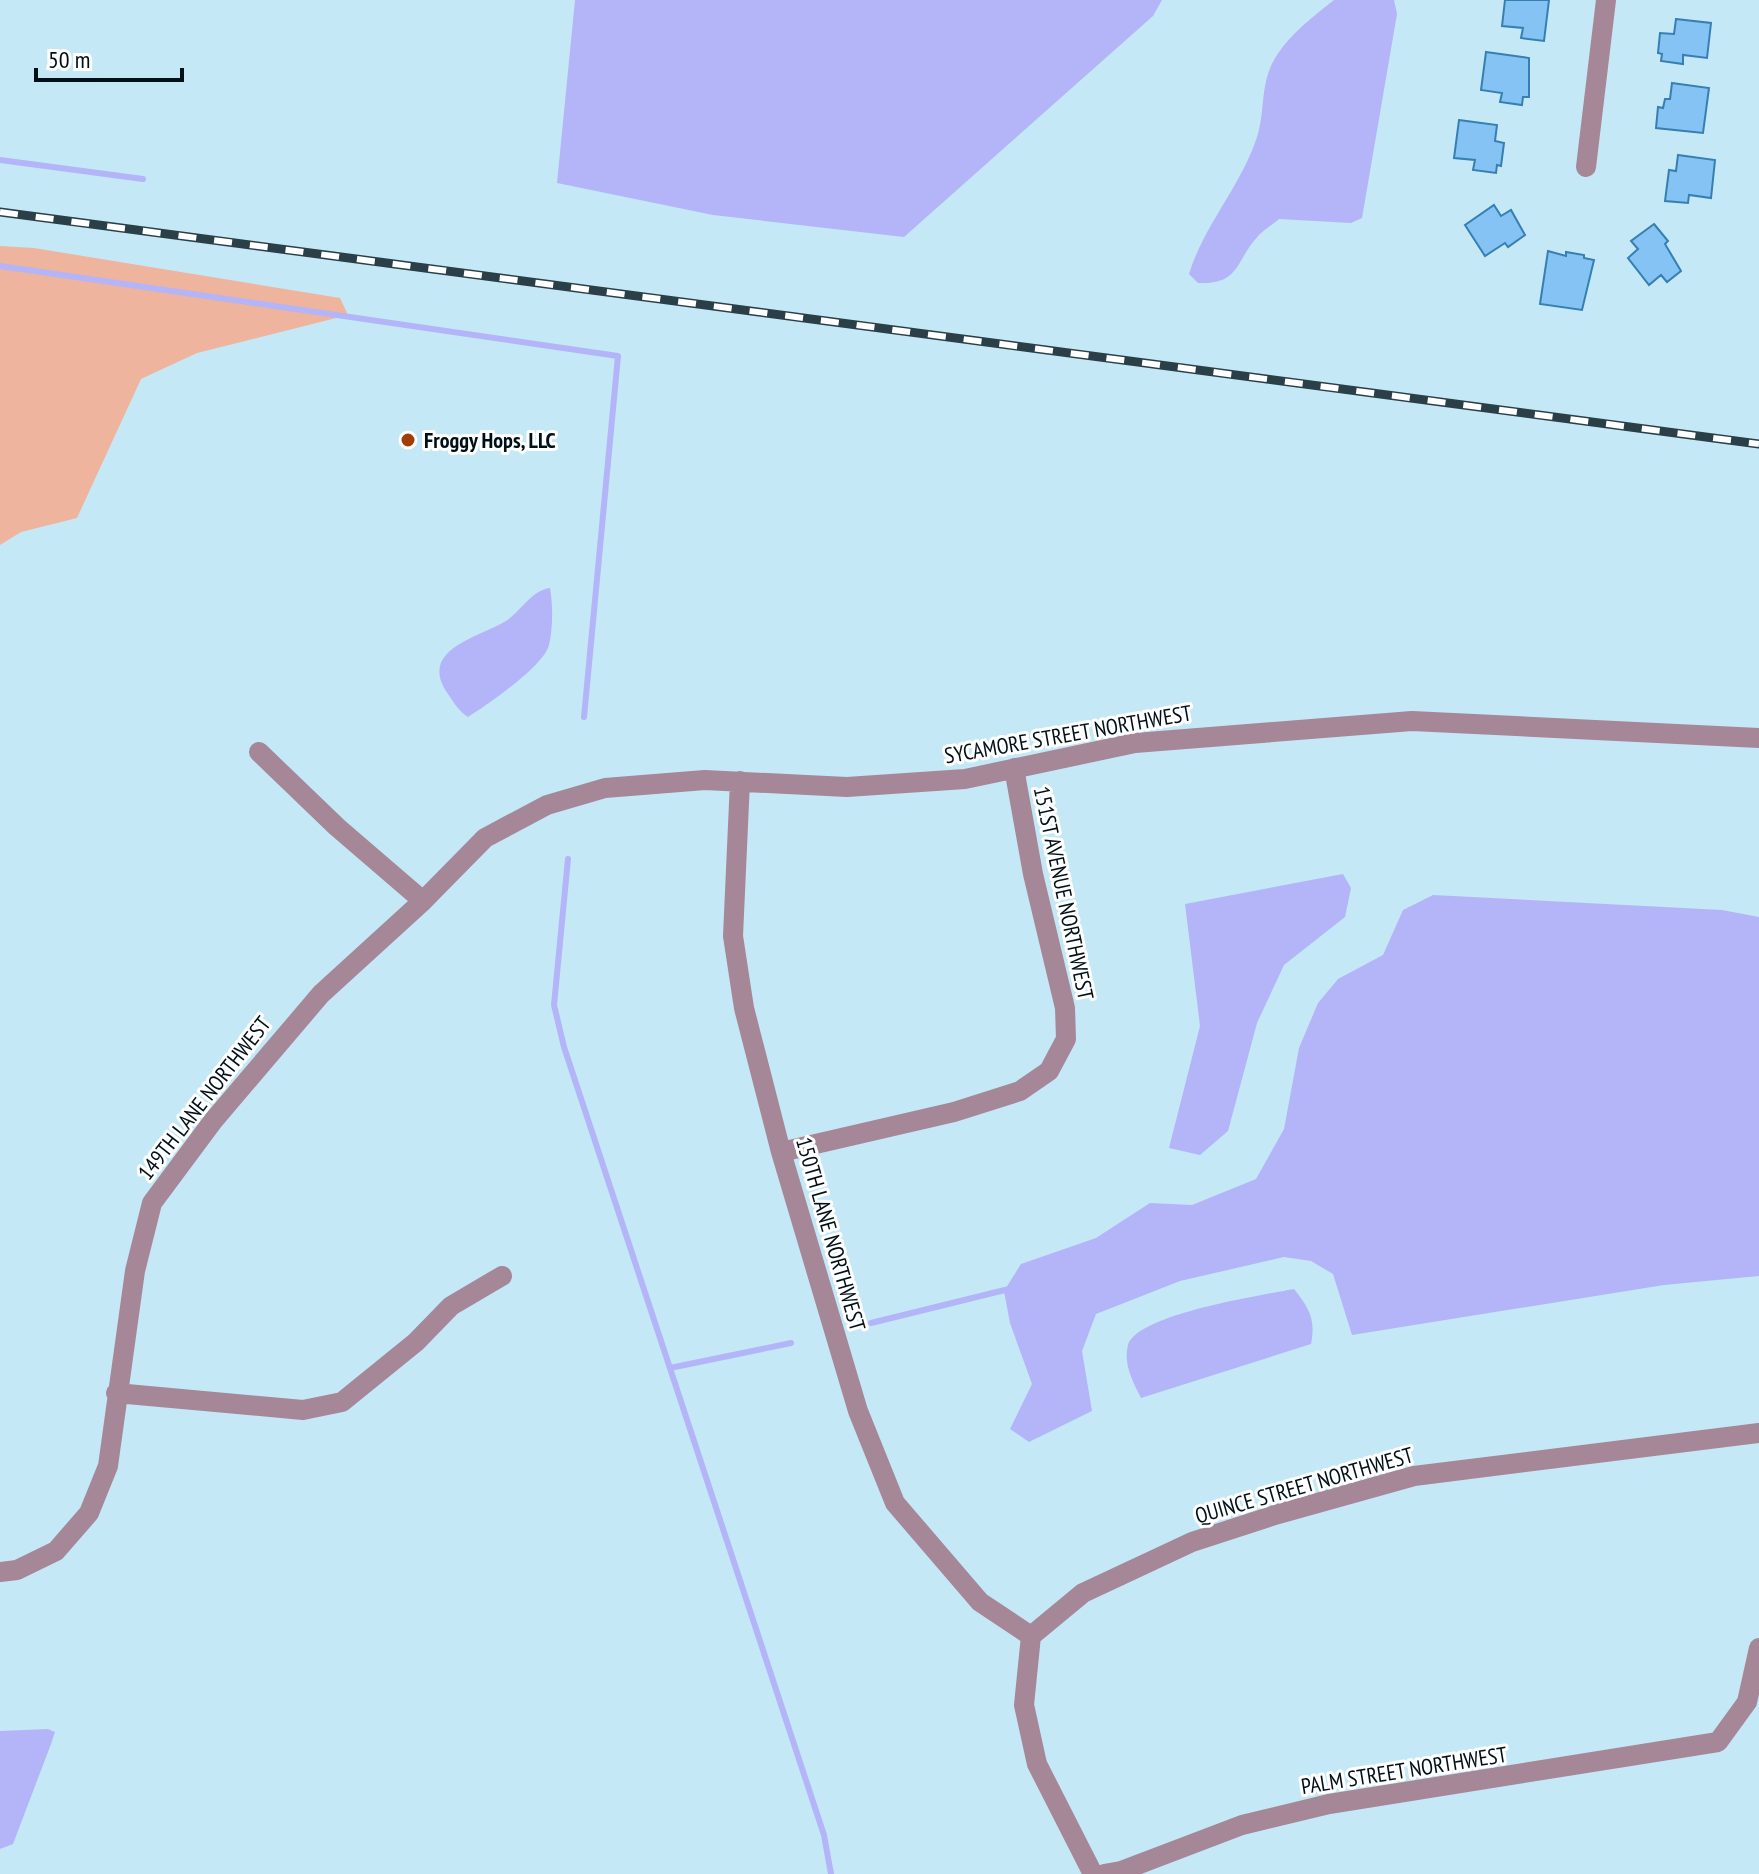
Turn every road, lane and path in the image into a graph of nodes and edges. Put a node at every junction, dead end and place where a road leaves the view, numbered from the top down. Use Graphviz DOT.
graph roads {
  1 [pos="1606,0"];
  2 [pos="1586,167"];
  3 [pos="1759,738"];
  4 [pos="259,752"];
  5 [pos="1014,768"];
  6 [pos="740,781"];
  7 [pos="423,901"];
  8 [pos="781,1152"];
  9 [pos="502,1276"];
  10 [pos="116,1393"];
  11 [pos="1759,1433"];
  12 [pos="0,1572"];
  13 [pos="1031,1636"];
  14 [pos="1759,1648"];
  15 [pos="1093,1874"];
  16 [pos="1104,1874"];
  1 -- 2 [label="street"];
  3 -- 5 [label="street, SYCAMORE STREET NORTHWEST"];
  4 -- 7 [label="street"];
  5 -- 6 [label="street, SYCAMORE STREET NORTHWEST"];
  5 -- 8 [label="street, 151ST AVENUE NORTHWEST"];
  6 -- 7 [label="street, SYCAMORE STREET NORTHWEST"];
  6 -- 8 [label="street, 150TH LANE NORTHWEST"];
  7 -- 10 [label="street, 149TH LANE NORTHWEST"];
  8 -- 13 [label="street, 150TH LANE NORTHWEST"];
  9 -- 10 [label="street"];
  10 -- 12 [label="street, 149TH LANE NORTHWEST"];
  11 -- 13 [label="street, QUINCE STREET NORTHWEST"];
  13 -- 15 [label="street"];
  14 -- 16 [label="street, PALM STREET NORTHWEST"];
}
